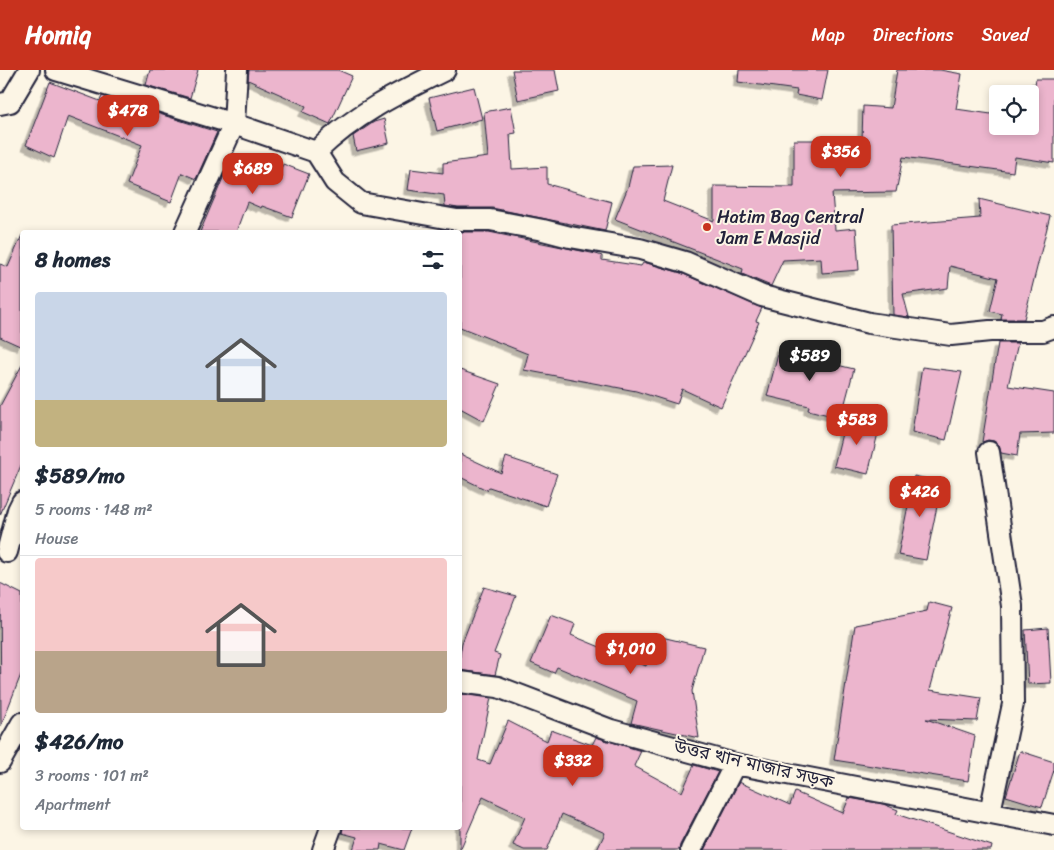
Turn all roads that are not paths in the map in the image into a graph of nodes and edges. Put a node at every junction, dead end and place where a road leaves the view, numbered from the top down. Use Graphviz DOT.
graph roads {
  1 [pos="29,70"];
  2 [pos="56,70"];
  3 [pos="237,70"];
  4 [pos="445,70"];
  5 [pos="0,104"];
  6 [pos="234,124"];
  7 [pos="316,152"];
  8 [pos="187,230"];
  9 [pos="1054,327"];
  10 [pos="989,452"];
  11 [pos="20,506"];
  12 [pos="10,554"];
  13 [pos="462,682"];
  14 [pos="20,727"];
  15 [pos="0,762"];
  16 [pos="735,764"];
  17 [pos="990,812"];
  18 [pos="1054,825"];
  19 [pos="329,830"];
  20 [pos="323,850"];
  21 [pos="691,850"];
  1 -- 5 [label="street"];
  2 -- 6 [label="street"];
  3 -- 6 [label="street"];
  4 -- 7 [label="street"];
  6 -- 7 [label="street"];
  6 -- 8 [label="street"];
  7 -- 9 [label="street"];
  10 -- 17 [label="street"];
  11 -- 12 [label="street"];
  13 -- 16 [label="street, উত্তর খান মাজার সড়ক"];
  14 -- 15 [label="street"];
  16 -- 17 [label="street, উত্তর খান মাজার সড়ক"];
  16 -- 21 [label="street"];
  17 -- 18 [label="street, উত্তর খান মাজার সড়ক"];
  19 -- 20 [label="street"];
}
